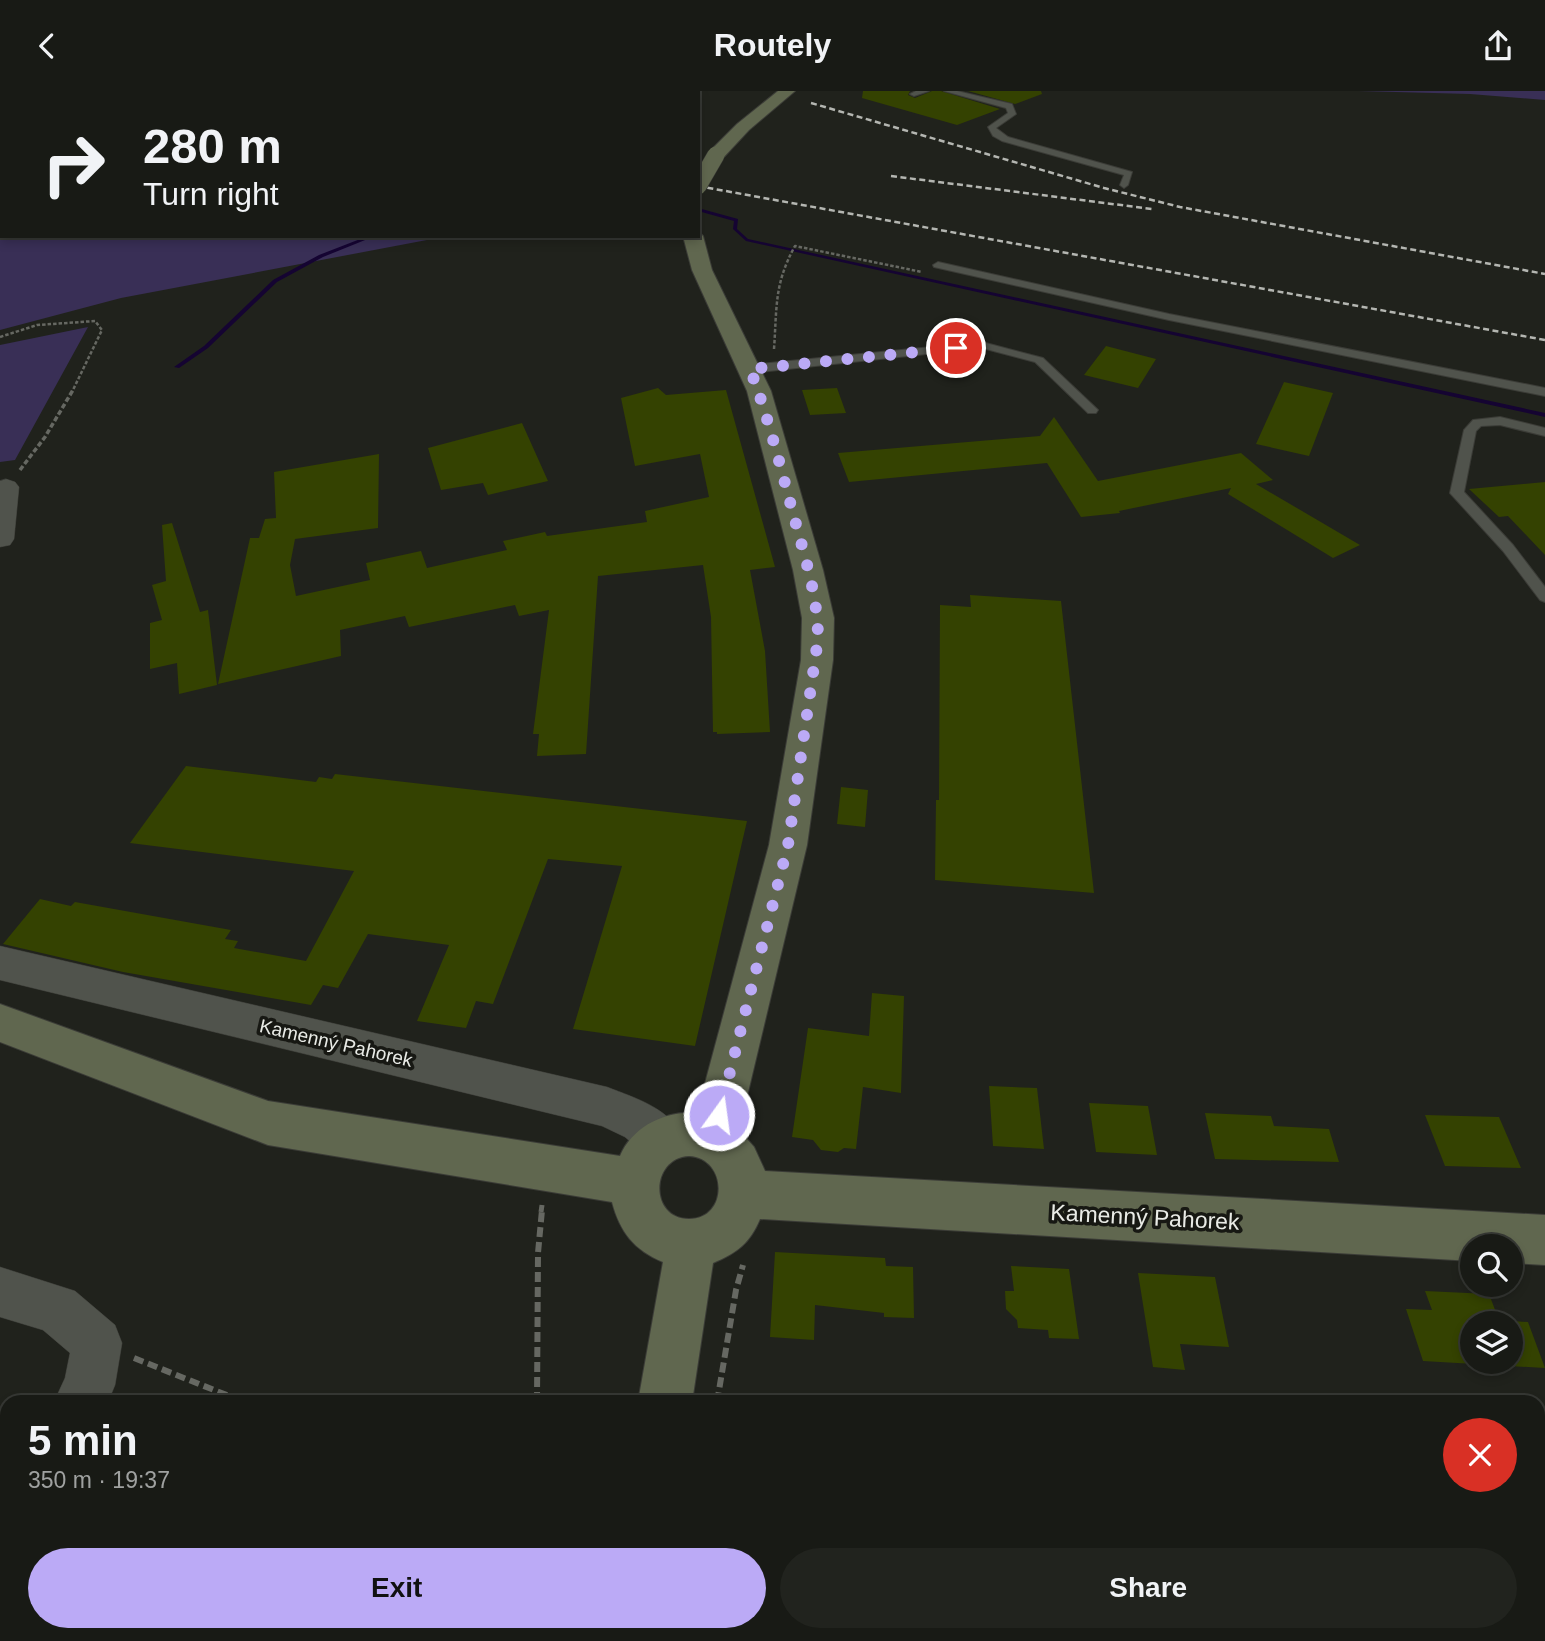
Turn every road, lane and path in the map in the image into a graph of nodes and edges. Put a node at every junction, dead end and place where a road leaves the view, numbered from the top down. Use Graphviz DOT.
graph roads {
  1 [pos="787,91"];
  2 [pos="925,91"];
  3 [pos="948,91"];
  4 [pos="914,94"];
  5 [pos="1012,114"];
  6 [pos="991,119"];
  7 [pos="700,183"];
  8 [pos="1124,185"];
  9 [pos="694,238"];
  10 [pos="938,265"];
  11 [pos="0,337"];
  12 [pos="755,363"];
  13 [pos="1545,393"];
  14 [pos="1092,410"];
  15 [pos="1545,432"];
  16 [pos="6,487"];
  17 [pos="0,539"];
  18 [pos="1545,597"];
  19 [pos="0,963"];
  20 [pos="0,1023"];
  21 [pos="713,1140"];
  22 [pos="664,1142"];
  23 [pos="551,1170"];
  24 [pos="634,1182"];
  25 [pos="744,1194"];
  26 [pos="1545,1241"];
  27 [pos="691,1243"];
  28 [pos="748,1256"];
  29 [pos="0,1292"];
  30 [pos="97,1343"];
  31 [pos="84,1395"];
  32 [pos="227,1395"];
  33 [pos="537,1395"];
  34 [pos="666,1395"];
  35 [pos="718,1395"];
  1 -- 7 [label="street, bridge"];
  2 -- 4 [label="lane"];
  3 -- 5 [label="lane"];
  5 -- 6 [label="lane"];
  5 -- 8 [label="lane"];
  9 -- 12 [label="street"];
  10 -- 12 [label="path"];
  10 -- 13 [label="lane"];
  11 -- 16 [label="path"];
  12 -- 14 [label="lane"];
  12 -- 21 [label="street"];
  15 -- 18 [label="lane"];
  16 -- 17 [label="street"];
  19 -- 22 [label="street, Kamenný Pahorek"];
  20 -- 23 [label="street"];
  21 -- 22 [label="street"];
  21 -- 25 [label="street"];
  22 -- 24 [label="street"];
  23 -- 24 [label="street"];
  23 -- 33 [label="path"];
  24 -- 27 [label="street"];
  25 -- 26 [label="street, Kamenný Pahorek"];
  25 -- 27 [label="street"];
  27 -- 34 [label="street"];
  28 -- 35 [label="path"];
  29 -- 30 [label="street"];
  30 -- 31 [label="street"];
  30 -- 32 [label="path"];
}
